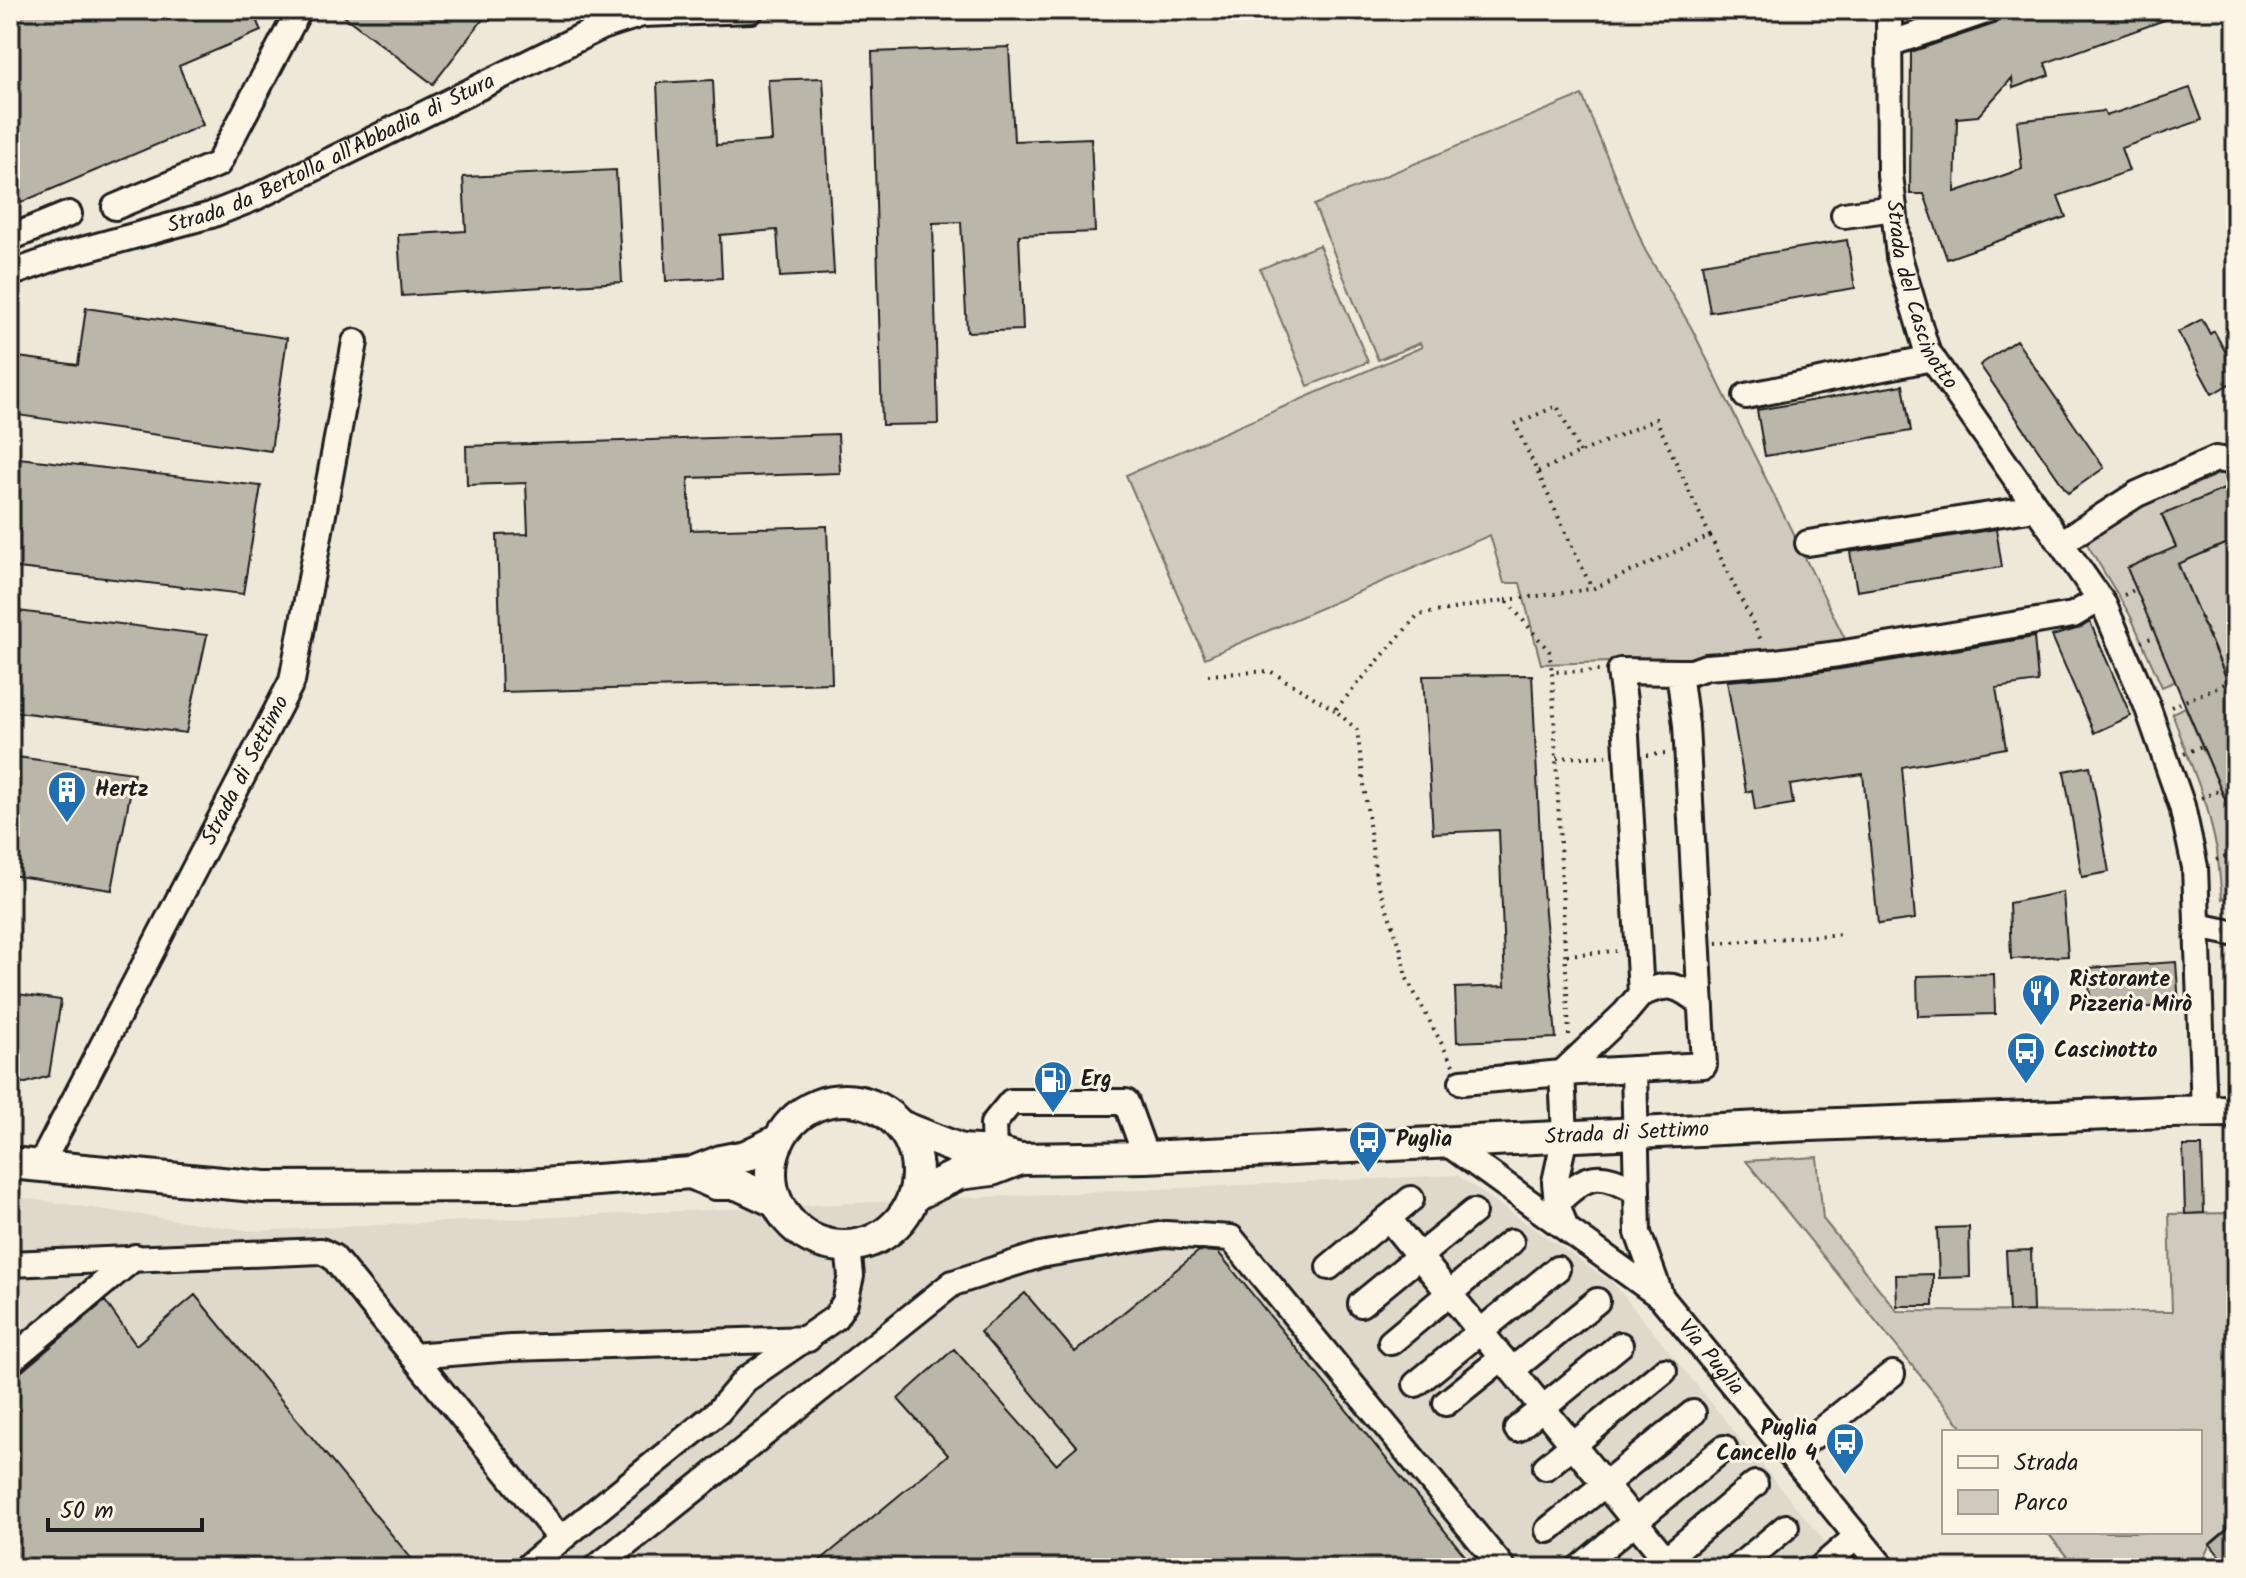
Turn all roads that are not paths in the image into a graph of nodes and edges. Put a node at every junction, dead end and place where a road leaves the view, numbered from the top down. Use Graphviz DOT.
graph roads {
  1 [pos="299,10"];
  2 [pos="751,10"];
  3 [pos="1889,10"];
  4 [pos="1989,10"];
  5 [pos="642,12"];
  6 [pos="1889,44"];
  7 [pos="115,207"];
  8 [pos="1894,208"];
  9 [pos="69,214"];
  10 [pos="1844,215"];
  11 [pos="10,238"];
  12 [pos="10,274"];
  13 [pos="355,342"];
  14 [pos="1932,358"];
  15 [pos="1746,396"];
  16 [pos="2236,458"];
  17 [pos="2036,508"];
  18 [pos="1808,543"];
  19 [pos="2061,543"];
  20 [pos="2100,599"];
  21 [pos="1679,672"];
  22 [pos="2198,926"];
  23 [pos="2236,934"];
  24 [pos="1641,994"];
  25 [pos="1700,1003"];
  26 [pos="1634,1069"];
  27 [pos="1562,1073"];
  28 [pos="1462,1082"];
  29 [pos="2204,1111"];
  30 [pos="2236,1111"];
  31 [pos="903,1127"];
  32 [pos="1635,1133"];
  33 [pos="1565,1136"];
  34 [pos="779,1140"];
  35 [pos="1447,1143"];
  36 [pos="1007,1155"];
  37 [pos="1146,1157"];
  38 [pos="25,1166"];
  39 [pos="691,1173"];
  40 [pos="1637,1192"];
  41 [pos="915,1195"];
  42 [pos="1411,1199"];
  43 [pos="776,1202"];
  44 [pos="1557,1203"];
  45 [pos="1473,1212"];
  46 [pos="1388,1218"];
  47 [pos="1565,1227"];
  48 [pos="1511,1242"];
  49 [pos="848,1247"];
  50 [pos="135,1257"];
  51 [pos="1419,1257"];
  52 [pos="1329,1267"];
  53 [pos="12,1269"];
  54 [pos="1557,1269"];
  55 [pos="1449,1294"];
  56 [pos="1661,1297"];
  57 [pos="1597,1301"];
  58 [pos="1361,1304"];
  59 [pos="1480,1332"];
  60 [pos="808,1339"];
  61 [pos="1391,1342"];
  62 [pos="1620,1345"];
  63 [pos="10,1346"];
  64 [pos="413,1356"];
  65 [pos="10,1361"];
  66 [pos="1507,1364"];
  67 [pos="1664,1371"];
  68 [pos="1892,1374"];
  69 [pos="1416,1384"];
  70 [pos="1446,1403"];
  71 [pos="1542,1407"];
  72 [pos="1693,1413"];
  73 [pos="1517,1429"];
  74 [pos="1573,1446"];
  75 [pos="1724,1448"];
  76 [pos="1791,1454"];
  77 [pos="1546,1467"];
  78 [pos="1604,1483"];
  79 [pos="1755,1484"];
  80 [pos="1635,1522"];
  81 [pos="1786,1527"];
  82 [pos="1548,1530"];
  83 [pos="1857,1536"];
  84 [pos="561,1539"];
  85 [pos="1665,1565"];
  86 [pos="1881,1567"];
  87 [pos="526,1568"];
  88 [pos="596,1568"];
  89 [pos="1503,1568"];
  90 [pos="1579,1568"];
  91 [pos="1737,1568"];
  92 [pos="1820,1568"];
  1 -- 7 [label="street"];
  2 -- 5 [label="street, Strada da Bertolla all'Abbadia di Stura"];
  3 -- 6 [label="street, Strada del Cascinotto"];
  4 -- 6 [label="street"];
  5 -- 12 [label="street, Strada da Bertolla all'Abbadia di Stura"];
  6 -- 8 [label="street, Strada del Cascinotto"];
  8 -- 10 [label="street"];
  8 -- 14 [label="street, Strada del Cascinotto"];
  9 -- 11 [label="street"];
  13 -- 38 [label="street, Strada di Settimo"];
  14 -- 15 [label="street"];
  14 -- 17 [label="street, Strada del Cascinotto"];
  16 -- 19 [label="street"];
  17 -- 18 [label="street"];
  17 -- 19 [label="street, Strada del Cascinotto"];
  19 -- 20 [label="street, Strada del Cascinotto"];
  20 -- 21 [label="street"];
  20 -- 22 [label="street, Strada del Cascinotto"];
  21 -- 24 [label="street"];
  21 -- 25 [label="street"];
  22 -- 23 [label="street"];
  22 -- 29 [label="street, Strada del Cascinotto"];
  24 -- 25 [label="street"];
  24 -- 27 [label="street"];
  25 -- 26 [label="street"];
  26 -- 27 [label="street"];
  26 -- 32 [label="street, Via Puglia"];
  27 -- 28 [label="street"];
  27 -- 33 [label="street"];
  29 -- 30 [label="main road, Strada di Settimo"];
  29 -- 32 [label="main road, Strada di Settimo"];
  31 -- 34 [label="main road"];
  31 -- 36 [label="main road, Strada di Settimo"];
  31 -- 41 [label="main road"];
  32 -- 33 [label="main road, Strada di Settimo"];
  32 -- 40 [label="street, Via Puglia"];
  33 -- 35 [label="main road, Strada di Settimo"];
  33 -- 44 [label="street"];
  34 -- 39 [label="main road, Strada di Settimo"];
  34 -- 43 [label="main road"];
  35 -- 37 [label="main road, Strada di Settimo"];
  35 -- 47 [label="street, Via Puglia"];
  36 -- 37 [label="main road, Strada di Settimo"];
  36 -- 37 [label="street"];
  36 -- 41 [label="main road, Strada di Settimo"];
  38 -- 39 [label="main road, Strada di Settimo"];
  39 -- 43 [label="main road, Strada di Settimo"];
  40 -- 44 [label="street"];
  40 -- 56 [label="street, Via Puglia"];
  41 -- 49 [label="main road"];
  42 -- 46 [label="street"];
  43 -- 49 [label="main road"];
  44 -- 47 [label="street"];
  45 -- 51 [label="street"];
  46 -- 51 [label="street"];
  46 -- 52 [label="street"];
  47 -- 56 [label="street, Via Puglia"];
  48 -- 55 [label="street"];
  49 -- 60 [label="street"];
  50 -- 53 [label="street"];
  50 -- 64 [label="street"];
  50 -- 65 [label="street"];
  51 -- 55 [label="street"];
  51 -- 58 [label="street"];
  54 -- 59 [label="street"];
  55 -- 59 [label="street"];
  55 -- 61 [label="street"];
  56 -- 76 [label="street, Via Puglia"];
  57 -- 66 [label="street"];
  59 -- 66 [label="street"];
  59 -- 69 [label="street"];
  60 -- 64 [label="street"];
  60 -- 84 [label="street"];
  62 -- 71 [label="street"];
  63 -- 65 [label="street"];
  64 -- 84 [label="street"];
  66 -- 70 [label="street"];
  66 -- 71 [label="street"];
  67 -- 74 [label="street"];
  68 -- 76 [label="street"];
  71 -- 73 [label="street"];
  71 -- 74 [label="street"];
  72 -- 78 [label="street"];
  74 -- 77 [label="street"];
  74 -- 78 [label="street"];
  75 -- 80 [label="street"];
  76 -- 83 [label="street, Via Puglia"];
  78 -- 80 [label="street"];
  78 -- 82 [label="street"];
  79 -- 85 [label="street"];
  80 -- 85 [label="street"];
  80 -- 90 [label="street"];
  81 -- 91 [label="street"];
  83 -- 86 [label="street, Via Puglia"];
  83 -- 92 [label="street"];
  84 -- 87 [label="street"];
  88 -- 89 [label="street"];
}
